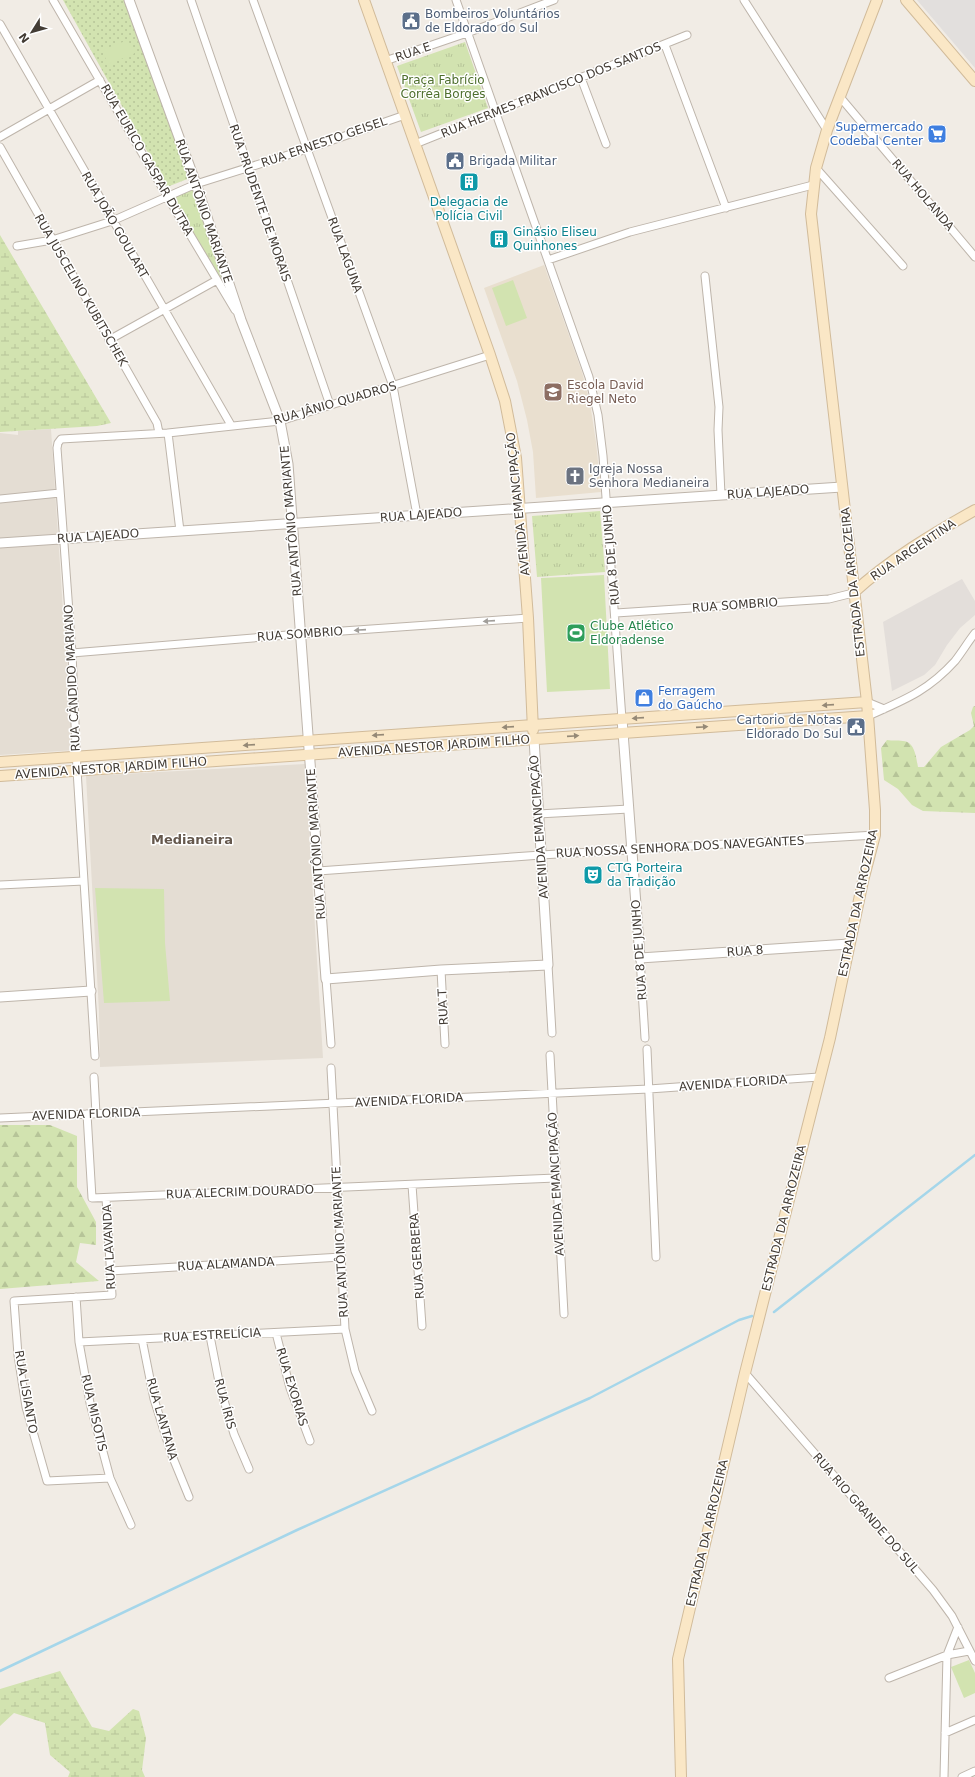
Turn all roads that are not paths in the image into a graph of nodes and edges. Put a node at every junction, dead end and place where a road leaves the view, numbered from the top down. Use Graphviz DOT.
graph roads {
  1 [pos="53,0"];
  2 [pos="129,0"];
  3 [pos="191,0"];
  4 [pos="253,0"];
  5 [pos="364,0"];
  6 [pos="456,0"];
  7 [pos="554,0"];
  8 [pos="744,0"];
  9 [pos="877,0"];
  10 [pos="906,0"];
  11 [pos="0,24"];
  12 [pos="468,34"];
  13 [pos="687,35"];
  14 [pos="665,45"];
  15 [pos="385,61"];
  16 [pos="581,78"];
  17 [pos="100,80"];
  18 [pos="975,81"];
  19 [pos="840,97"];
  20 [pos="49,109"];
  21 [pos="495,112"];
  22 [pos="405,115"];
  23 [pos="827,130"];
  24 [pos="0,137"];
  25 [pos="415,144"];
  26 [pos="606,144"];
  27 [pos="0,147"];
  28 [pos="307,149"];
  29 [pos="248,168"];
  30 [pos="816,168"];
  31 [pos="196,184"];
  32 [pos="813,185"];
  33 [pos="166,196"];
  34 [pos="726,208"];
  35 [pos="112,221"];
  36 [pos="52,240"];
  37 [pos="18,246"];
  38 [pos="975,257"];
  39 [pos="548,260"];
  40 [pos="903,266"];
  41 [pos="705,276"];
  42 [pos="217,280"];
  43 [pos="164,310"];
  44 [pos="241,320"];
  45 [pos="109,340"];
  46 [pos="490,355"];
  47 [pos="393,386"];
  48 [pos="330,405"];
  49 [pos="280,421"];
  50 [pos="231,425"];
  51 [pos="168,433"];
  52 [pos="159,434"];
  53 [pos="127,436"];
  54 [pos="842,487"];
  55 [pos="60,494"];
  56 [pos="721,495"];
  57 [pos="0,499"];
  58 [pos="606,502"];
  59 [pos="975,504"];
  60 [pos="520,508"];
  61 [pos="975,510"];
  62 [pos="417,515"];
  63 [pos="960,518"];
  64 [pos="292,523"];
  65 [pos="180,531"];
  66 [pos="63,538"];
  67 [pos="0,543"];
  68 [pos="853,593"];
  69 [pos="616,613"];
  70 [pos="528,618"];
  71 [pos="975,633"];
  72 [pos="300,634"];
  73 [pos="72,653"];
  74 [pos="867,702"];
  75 [pos="884,709"];
  76 [pos="868,716"];
  77 [pos="622,719"];
  78 [pos="533,725"];
  79 [pos="623,732"];
  80 [pos="410,733"];
  81 [pos="534,739"];
  82 [pos="307,740"];
  83 [pos="412,747"];
  84 [pos="309,754"];
  85 [pos="77,756"];
  86 [pos="0,762"];
  87 [pos="77,770"];
  88 [pos="0,776"];
  89 [pos="629,809"];
  90 [pos="538,814"];
  91 [pos="875,835"];
  92 [pos="632,849"];
  93 [pos="541,855"];
  94 [pos="318,871"];
  95 [pos="84,881"];
  96 [pos="0,885"];
  97 [pos="849,944"];
  98 [pos="640,958"];
  99 [pos="548,965"];
  100 [pos="440,970"];
  101 [pos="326,979"];
  102 [pos="91,991"];
  103 [pos="0,997"];
  104 [pos="552,1032"];
  105 [pos="645,1038"];
  106 [pos="330,1044"];
  107 [pos="445,1044"];
  108 [pos="647,1049"];
  109 [pos="550,1055"];
  110 [pos="95,1056"];
  111 [pos="331,1068"];
  112 [pos="94,1077"];
  113 [pos="819,1077"];
  114 [pos="649,1088"];
  115 [pos="551,1092"];
  116 [pos="333,1104"];
  117 [pos="87,1114"];
  118 [pos="96,1114"];
  119 [pos="0,1118"];
  120 [pos="556,1178"];
  121 [pos="412,1185"];
  122 [pos="338,1188"];
  123 [pos="92,1198"];
  124 [pos="106,1198"];
  125 [pos="656,1256"];
  126 [pos="341,1257"];
  127 [pos="110,1271"];
  128 [pos="76,1297"];
  129 [pos="564,1314"];
  130 [pos="422,1326"];
  131 [pos="345,1329"];
  132 [pos="276,1333"];
  133 [pos="210,1336"];
  134 [pos="142,1339"];
  135 [pos="79,1342"];
  136 [pos="744,1373"];
  137 [pos="372,1411"];
  138 [pos="310,1440"];
  139 [pos="249,1469"];
  140 [pos="110,1478"];
  141 [pos="189,1497"];
  142 [pos="131,1525"];
  143 [pos="958,1627"];
  144 [pos="969,1651"];
  145 [pos="947,1655"];
  146 [pos="975,1661"];
  147 [pos="889,1678"];
  148 [pos="975,1720"];
  149 [pos="945,1733"];
  150 [pos="975,1771"];
  151 [pos="681,1777"];
  152 [pos="944,1777"];
  153 [pos="962,1777"];
  1 -- 17 [label="street, RUA EURICO GASPAR DUTRA"];
  2 -- 31 [label="street, RUA ANTÔNIO MARIANTE"];
  3 -- 29 [label="street, RUA PRUDENTE DE MORAIS"];
  4 -- 28 [label="street, RUA LAGUNA"];
  5 -- 15 [label="main road, AVENIDA EMANCIPAÇÃO"];
  6 -- 12 [label="street, RUA 8 DE JUNHO"];
  7 -- 12 [label="street, RUA E"];
  8 -- 23 [label="street"];
  9 -- 19 [label="main road, ESTRADA DA ARROZEIRA"];
  10 -- 18 [label="main road"];
  11 -- 20 [label="street, RUA JOÃO GOULART"];
  12 -- 15 [label="street, RUA E"];
  12 -- 21 [label="street, RUA 8 DE JUNHO"];
  13 -- 14 [label="street, RUA HERMES FRANCISCO DOS SANTOS"];
  14 -- 16 [label="street, RUA HERMES FRANCISCO DOS SANTOS"];
  14 -- 34 [label="street"];
  15 -- 22 [label="main road, AVENIDA EMANCIPAÇÃO"];
  16 -- 21 [label="street, RUA HERMES FRANCISCO DOS SANTOS"];
  16 -- 26 [label="street"];
  17 -- 20 [label="street"];
  17 -- 33 [label="street, RUA EURICO GASPAR DUTRA"];
  19 -- 23 [label="main road, ESTRADA DA ARROZEIRA"];
  19 -- 38 [label="street, RUA HOLANDA"];
  20 -- 24 [label="street"];
  20 -- 35 [label="street, RUA JOÃO GOULART"];
  21 -- 25 [label="street, RUA HERMES FRANCISCO DOS SANTOS"];
  21 -- 39 [label="street, RUA 8 DE JUNHO"];
  22 -- 25 [label="main road, AVENIDA EMANCIPAÇÃO"];
  22 -- 28 [label="street, RUA ERNESTO GEISEL"];
  23 -- 30 [label="main road, ESTRADA DA ARROZEIRA"];
  25 -- 46 [label="main road, AVENIDA EMANCIPAÇÃO"];
  27 -- 36 [label="street, RUA JUSCELINO KUBITSCHEK"];
  28 -- 29 [label="street, RUA ERNESTO GEISEL"];
  28 -- 47 [label="street, RUA LAGUNA"];
  29 -- 31 [label="street, RUA ERNESTO GEISEL"];
  29 -- 48 [label="street, RUA PRUDENTE DE MORAIS"];
  30 -- 32 [label="main road, ESTRADA DA ARROZEIRA"];
  30 -- 40 [label="street"];
  31 -- 33 [label="street, RUA ERNESTO GEISEL"];
  31 -- 44 [label="street, RUA ANTÔNIO MARIANTE"];
  32 -- 34 [label="street"];
  32 -- 54 [label="main road, ESTRADA DA ARROZEIRA"];
  33 -- 35 [label="street, RUA ERNESTO GEISEL"];
  33 -- 42 [label="street, RUA EURICO GASPAR DUTRA"];
  34 -- 39 [label="street"];
  35 -- 36 [label="street, RUA ERNESTO GEISEL"];
  35 -- 43 [label="street, RUA JOÃO GOULART"];
  36 -- 37 [label="street, RUA ERNESTO GEISEL"];
  36 -- 45 [label="street, RUA JUSCELINO KUBITSCHEK"];
  39 -- 58 [label="street, RUA 8 DE JUNHO"];
  41 -- 56 [label="street"];
  42 -- 43 [label="street"];
  42 -- 44 [label="street, RUA EURICO GASPAR DUTRA"];
  43 -- 45 [label="street"];
  43 -- 50 [label="street, RUA JOÃO GOULART"];
  44 -- 49 [label="street, RUA ANTÔNIO MARIANTE"];
  45 -- 52 [label="street, RUA JUSCELINO KUBITSCHEK"];
  46 -- 47 [label="street, RUA JÂNIO QUADROS"];
  46 -- 60 [label="main road, AVENIDA EMANCIPAÇÃO"];
  47 -- 48 [label="street, RUA JÂNIO QUADROS"];
  47 -- 62 [label="street, RUA LAGUNA"];
  48 -- 49 [label="street, RUA JÂNIO QUADROS"];
  49 -- 50 [label="street, RUA JÂNIO QUADROS"];
  49 -- 64 [label="street, RUA ANTÔNIO MARIANTE"];
  50 -- 51 [label="street, RUA JÂNIO QUADROS"];
  51 -- 52 [label="street, RUA JÂNIO QUADROS"];
  51 -- 65 [label="street"];
  52 -- 53 [label="street, RUA JÂNIO QUADROS"];
  53 -- 55 [label="street, RUA CÂNDIDO MARIANO"];
  54 -- 56 [label="street, RUA LAJEADO"];
  54 -- 68 [label="main road, ESTRADA DA ARROZEIRA"];
  55 -- 57 [label="street"];
  55 -- 66 [label="street, RUA CÂNDIDO MARIANO"];
  56 -- 58 [label="street, RUA LAJEADO"];
  58 -- 60 [label="street, RUA LAJEADO"];
  58 -- 69 [label="street, RUA 8 DE JUNHO"];
  59 -- 63 [label="street"];
  60 -- 62 [label="street, RUA LAJEADO"];
  60 -- 70 [label="main road, AVENIDA EMANCIPAÇÃO"];
  61 -- 63 [label="main road, RUA ARGENTINA"];
  62 -- 64 [label="street, RUA LAJEADO"];
  63 -- 68 [label="main road, RUA ARGENTINA"];
  64 -- 65 [label="street, RUA LAJEADO"];
  64 -- 72 [label="street, RUA ANTÔNIO MARIANTE"];
  65 -- 66 [label="street, RUA LAJEADO"];
  66 -- 67 [label="street, RUA LAJEADO"];
  66 -- 73 [label="street, RUA CÂNDIDO MARIANO"];
  68 -- 69 [label="street, RUA SOMBRIO"];
  68 -- 74 [label="main road, ESTRADA DA ARROZEIRA"];
  69 -- 77 [label="street, RUA 8 DE JUNHO"];
  70 -- 72 [label="street, RUA SOMBRIO, one-way"];
  70 -- 78 [label="main road, AVENIDA EMANCIPAÇÃO"];
  71 -- 75 [label="street"];
  72 -- 73 [label="street, RUA SOMBRIO"];
  72 -- 82 [label="street, RUA ANTÔNIO MARIANTE"];
  73 -- 85 [label="street, RUA CÂNDIDO MARIANO"];
  74 -- 75 [label="street"];
  74 -- 76 [label="main road, ESTRADA DA ARROZEIRA"];
  74 -- 77 [label="main road, AVENIDA NESTOR JARDIM FILHO, one-way"];
  75 -- 76 [label="street"];
  79 -- 76 [label="main road, AVENIDA NESTOR JARDIM FILHO, one-way"];
  76 -- 91 [label="main road, ESTRADA DA ARROZEIRA"];
  77 -- 78 [label="main road, AVENIDA NESTOR JARDIM FILHO"];
  77 -- 79 [label="street, RUA 8 DE JUNHO"];
  78 -- 80 [label="main road, AVENIDA NESTOR JARDIM FILHO, one-way"];
  78 -- 81 [label="main road, AVENIDA EMANCIPAÇÃO"];
  81 -- 79 [label="main road, AVENIDA NESTOR JARDIM FILHO, one-way"];
  79 -- 89 [label="street, RUA 8 DE JUNHO"];
  80 -- 82 [label="main road, AVENIDA NESTOR JARDIM FILHO, one-way"];
  80 -- 83 [label="main road"];
  81 -- 83 [label="main road, AVENIDA NESTOR JARDIM FILHO"];
  81 -- 90 [label="street, AVENIDA EMANCIPAÇÃO"];
  82 -- 84 [label="street, RUA ANTÔNIO MARIANTE"];
  82 -- 85 [label="main road, AVENIDA NESTOR JARDIM FILHO, one-way"];
  83 -- 84 [label="main road, AVENIDA NESTOR JARDIM FILHO"];
  84 -- 87 [label="main road, AVENIDA NESTOR JARDIM FILHO"];
  84 -- 94 [label="street, RUA ANTÔNIO MARIANTE"];
  85 -- 86 [label="main road, AVENIDA NESTOR JARDIM FILHO"];
  85 -- 87 [label="street, RUA CÂNDIDO MARIANO"];
  87 -- 88 [label="main road, AVENIDA NESTOR JARDIM FILHO"];
  87 -- 95 [label="street, RUA CÂNDIDO MARIANO"];
  89 -- 90 [label="street"];
  89 -- 92 [label="street, RUA 8 DE JUNHO"];
  90 -- 93 [label="street, AVENIDA EMANCIPAÇÃO"];
  91 -- 92 [label="street, RUA NOSSA SENHORA DOS NAVEGANTES"];
  91 -- 97 [label="main road, ESTRADA DA ARROZEIRA"];
  92 -- 93 [label="street, RUA NOSSA SENHORA DOS NAVEGANTES"];
  92 -- 98 [label="street, RUA 8 DE JUNHO"];
  93 -- 94 [label="street, RUA NOSSA SENHORA DOS NAVEGANTES"];
  93 -- 99 [label="street, AVENIDA EMANCIPAÇÃO"];
  94 -- 101 [label="street, RUA ANTÔNIO MARIANTE"];
  95 -- 96 [label="street"];
  95 -- 102 [label="street, RUA CÂNDIDO MARIANO"];
  97 -- 98 [label="street, RUA 8"];
  97 -- 113 [label="main road, ESTRADA DA ARROZEIRA"];
  98 -- 105 [label="street, RUA 8 DE JUNHO"];
  99 -- 100 [label="street"];
  99 -- 104 [label="street, AVENIDA EMANCIPAÇÃO"];
  100 -- 101 [label="street"];
  100 -- 107 [label="street, RUA T"];
  101 -- 106 [label="street, RUA ANTÔNIO MARIANTE"];
  102 -- 103 [label="street"];
  102 -- 110 [label="street, RUA CÂNDIDO MARIANO"];
  108 -- 114 [label="street"];
  109 -- 115 [label="street, AVENIDA EMANCIPAÇÃO"];
  111 -- 116 [label="street, RUA ANTÔNIO MARIANTE"];
  112 -- 118 [label="street"];
  113 -- 114 [label="street, AVENIDA FLORIDA"];
  113 -- 136 [label="main road, ESTRADA DA ARROZEIRA"];
  114 -- 115 [label="street, AVENIDA FLORIDA"];
  114 -- 125 [label="street"];
  115 -- 116 [label="street, AVENIDA FLORIDA"];
  115 -- 120 [label="street, AVENIDA EMANCIPAÇÃO"];
  116 -- 118 [label="street, AVENIDA FLORIDA"];
  116 -- 122 [label="street, RUA ANTÔNIO MARIANTE"];
  117 -- 118 [label="street, AVENIDA FLORIDA"];
  117 -- 119 [label="street, AVENIDA FLORIDA"];
  117 -- 123 [label="street, RUA LAVANDA"];
  120 -- 121 [label="street, RUA ALECRIM DOURADO"];
  120 -- 129 [label="street, AVENIDA EMANCIPAÇÃO"];
  121 -- 122 [label="street, RUA ALECRIM DOURADO"];
  121 -- 130 [label="street, RUA GERBERA"];
  122 -- 124 [label="street, RUA ALECRIM DOURADO"];
  122 -- 126 [label="street, RUA ANTÔNIO MARIANTE"];
  123 -- 124 [label="street, RUA ALECRIM DOURADO"];
  124 -- 127 [label="street, RUA LAVANDA"];
  126 -- 127 [label="street, RUA ALAMANDA"];
  126 -- 131 [label="street, RUA ANTÔNIO MARIANTE"];
  127 -- 128 [label="street, RUA LAVANDA"];
  128 -- 135 [label="street, RUA MISOTIS"];
  128 -- 140 [label="street, RUA LISIANTO"];
  131 -- 132 [label="street, RUA ESTRELÍCIA"];
  131 -- 137 [label="street, RUA ANTÔNIO MARIANTE"];
  132 -- 133 [label="street, RUA ESTRELÍCIA"];
  132 -- 138 [label="street, RUA EXORIAS"];
  133 -- 134 [label="street, RUA ESTRELÍCIA"];
  133 -- 139 [label="street, RUA ÍRIS"];
  134 -- 135 [label="street, RUA ESTRELÍCIA"];
  134 -- 141 [label="street, RUA LANTANA"];
  135 -- 140 [label="street, RUA MISOTIS"];
  136 -- 143 [label="street, RUA RIO GRANDE DO SUL"];
  136 -- 151 [label="main road, ESTRADA DA ARROZEIRA"];
  140 -- 142 [label="street, RUA MISOTIS"];
  143 -- 144 [label="street, RUA RIO GRANDE DO SUL"];
  143 -- 145 [label="street"];
  144 -- 145 [label="street"];
  144 -- 146 [label="street, RUA RIO GRANDE DO SUL"];
  145 -- 147 [label="street"];
  145 -- 149 [label="street"];
  148 -- 149 [label="street"];
  149 -- 152 [label="street"];
  150 -- 153 [label="street"];
}
